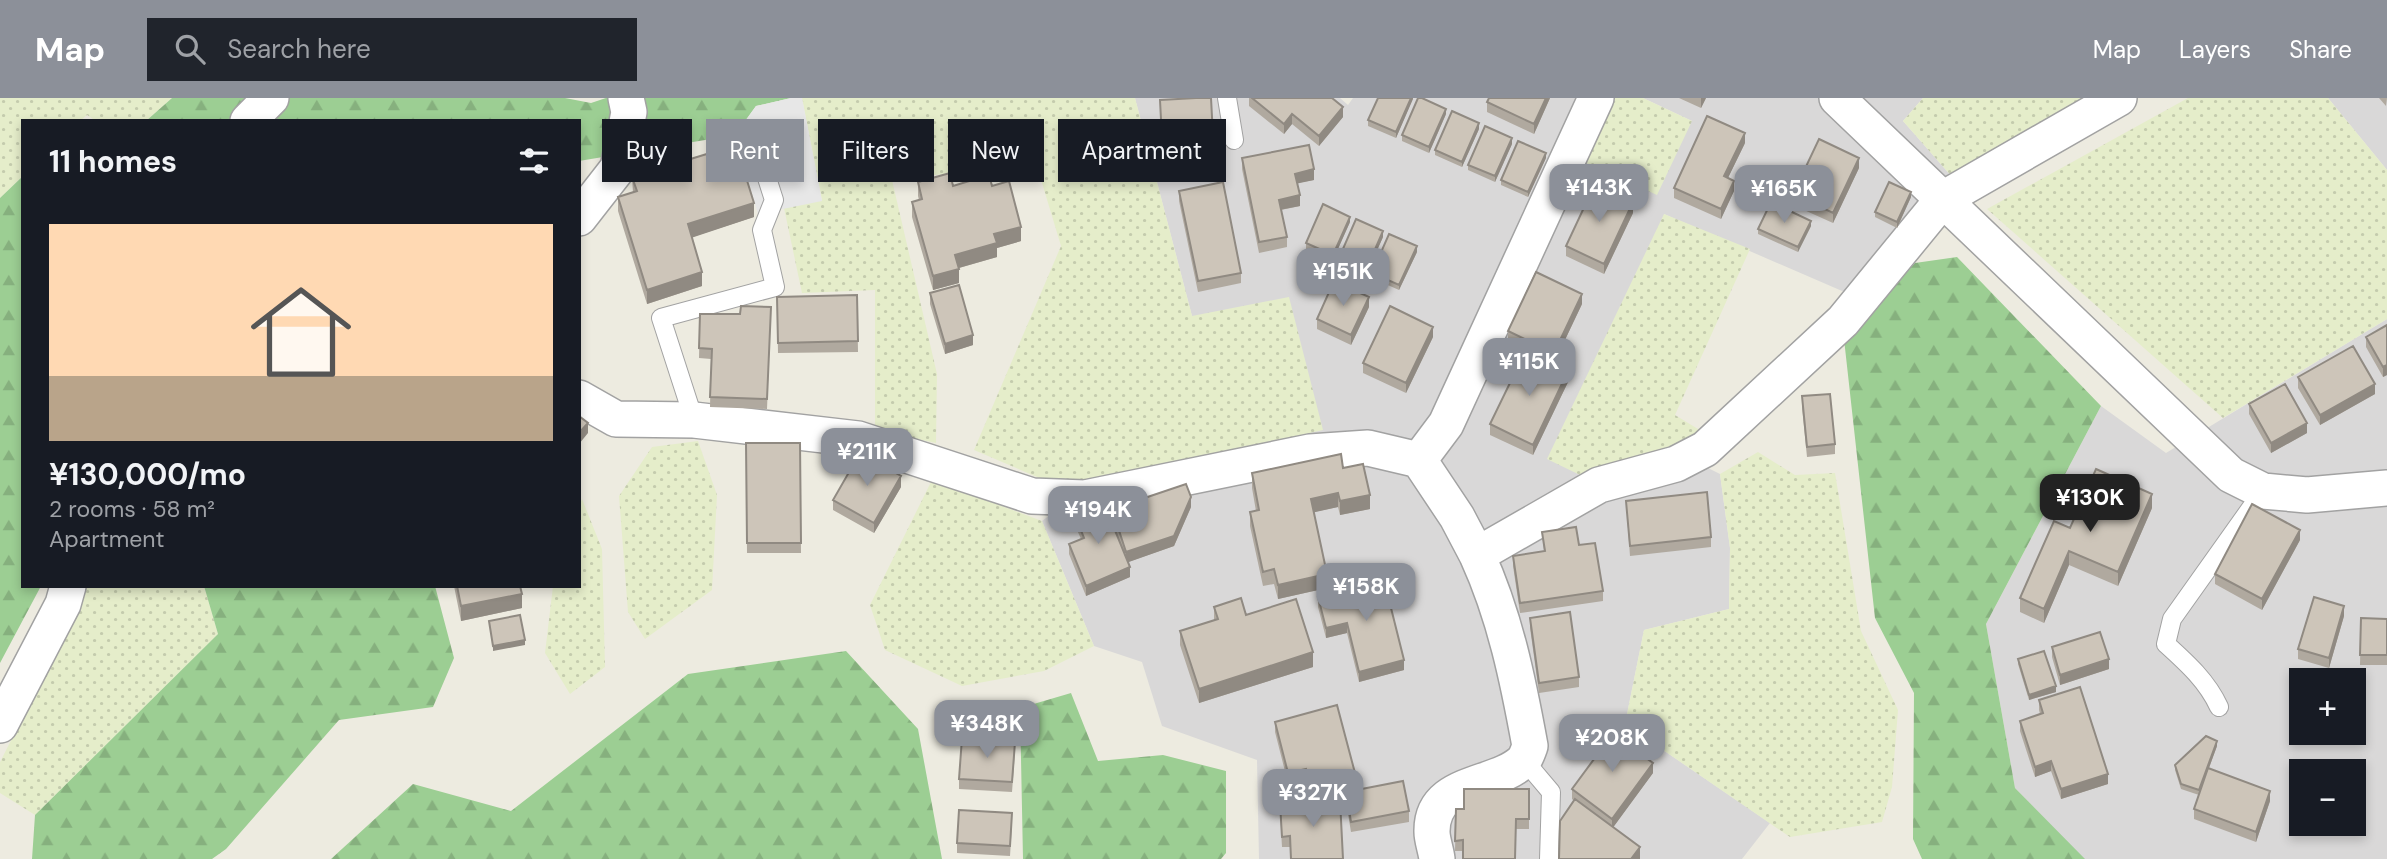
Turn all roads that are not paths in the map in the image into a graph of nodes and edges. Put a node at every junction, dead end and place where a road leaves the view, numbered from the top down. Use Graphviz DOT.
graph roads {
  1 [pos="271,98"];
  2 [pos="626,98"];
  3 [pos="1227,98"];
  4 [pos="1596,98"];
  5 [pos="1838,98"];
  6 [pos="2119,98"];
  7 [pos="250,119"];
  8 [pos="1234,140"];
  9 [pos="768,182"];
  10 [pos="1943,199"];
  11 [pos="581,215"];
  12 [pos="581,399"];
  13 [pos="694,420"];
  14 [pos="1419,460"];
  15 [pos="2387,488"];
  16 [pos="2263,491"];
  17 [pos="1476,555"];
  18 [pos="67,588"];
  19 [pos="2219,707"];
  20 [pos="0,725"];
  21 [pos="1524,760"];
  22 [pos="1437,859"];
  23 [pos="1549,859"];
  1 -- 7 [label="street"];
  2 -- 11 [label="street"];
  3 -- 8 [label="lane"];
  4 -- 14 [label="street"];
  5 -- 10 [label="street"];
  6 -- 10 [label="street"];
  9 -- 13 [label="lane"];
  10 -- 16 [label="street"];
  10 -- 17 [label="street"];
  12 -- 13 [label="street"];
  13 -- 14 [label="street"];
  14 -- 17 [label="street"];
  15 -- 16 [label="street"];
  16 -- 19 [label="lane"];
  17 -- 21 [label="street"];
  18 -- 20 [label="street"];
  21 -- 22 [label="street"];
  21 -- 23 [label="lane"];
}
